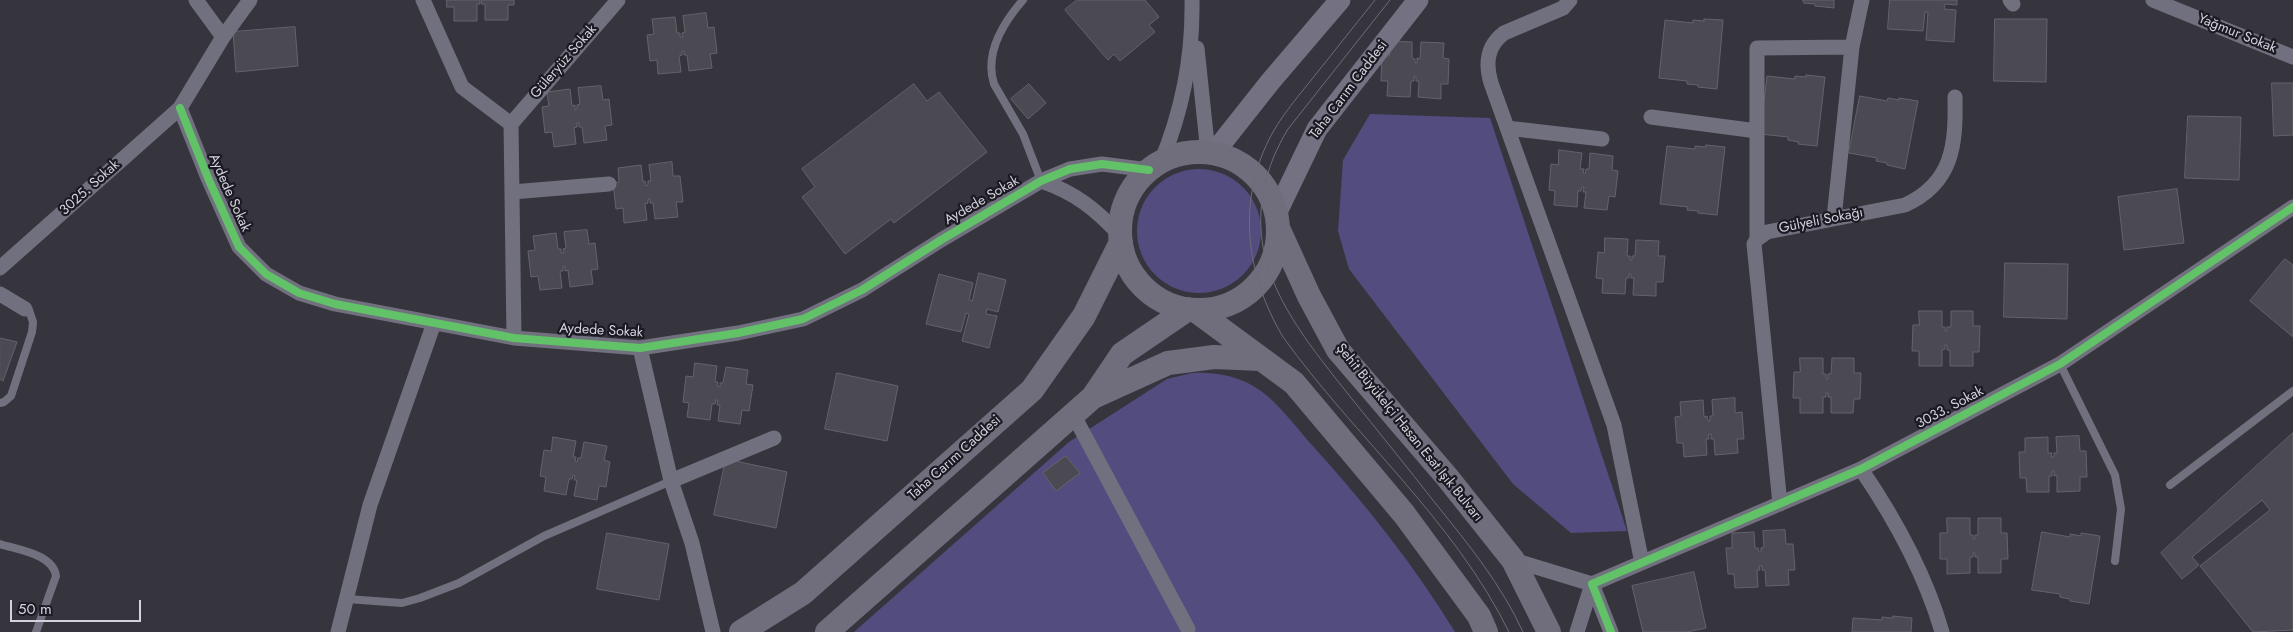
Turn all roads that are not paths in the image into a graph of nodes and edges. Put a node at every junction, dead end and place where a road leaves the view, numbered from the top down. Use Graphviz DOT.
graph roads {
  1 [pos="196,0"];
  2 [pos="250,0"];
  3 [pos="422,0"];
  4 [pos="618,0"];
  5 [pos="1022,0"];
  6 [pos="1192,0"];
  7 [pos="1340,0"];
  8 [pos="1418,0"];
  9 [pos="1570,0"];
  10 [pos="1862,0"];
  11 [pos="2153,0"];
  12 [pos="223,37"];
  13 [pos="1852,47"];
  14 [pos="2293,57"];
  15 [pos="1954,97"];
  16 [pos="180,108"];
  17 [pos="1651,117"];
  18 [pos="511,124"];
  19 [pos="1507,128"];
  20 [pos="1757,131"];
  21 [pos="1602,139"];
  22 [pos="1210,153"];
  23 [pos="1155,166"];
  24 [pos="1041,181"];
  25 [pos="609,184"];
  26 [pos="512,192"];
  27 [pos="2293,207"];
  28 [pos="1834,218"];
  29 [pos="1277,221"];
  30 [pos="1121,238"];
  31 [pos="1757,239"];
  32 [pos="0,268"];
  33 [pos="0,294"];
  34 [pos="25,309"];
  35 [pos="1191,310"];
  36 [pos="434,323"];
  37 [pos="514,338"];
  38 [pos="640,348"];
  39 [pos="1261,359"];
  40 [pos="2060,364"];
  41 [pos="2293,391"];
  42 [pos="1093,397"];
  43 [pos="0,402"];
  44 [pos="1073,414"];
  45 [pos="774,438"];
  46 [pos="1861,469"];
  47 [pos="671,481"];
  48 [pos="2170,485"];
  49 [pos="1780,504"];
  50 [pos="0,544"];
  51 [pos="1513,560"];
  52 [pos="2115,561"];
  53 [pos="1642,563"];
  54 [pos="1592,584"];
  55 [pos="347,599"];
  56 [pos="1188,629"];
  57 [pos="36,632"];
  58 [pos="338,632"];
  59 [pos="713,632"];
  60 [pos="741,632"];
  61 [pos="827,632"];
  62 [pos="1486,632"];
  63 [pos="1549,632"];
  64 [pos="1577,632"];
  65 [pos="1611,632"];
  66 [pos="1942,632"];
  1 -- 12 [label="street"];
  2 -- 12 [label="street, 3025. Sokak"];
  3 -- 18 [label="street"];
  4 -- 18 [label="street, Güleryüz Sokak"];
  5 -- 24 [label="lane"];
  6 -- 22 [label="street"];
  6 -- 23 [label="street"];
  7 -- 22 [label="main road"];
  8 -- 29 [label="main road, Taha Carım Caddesi"];
  9 -- 19 [label="street"];
  10 -- 13 [label="street"];
  11 -- 14 [label="street, Yağmur Sokak"];
  12 -- 16 [label="street, 3025. Sokak"];
  13 -- 20 [label="street"];
  13 -- 28 [label="street"];
  15 -- 28 [label="street, Gülyeli Sokağı"];
  16 -- 32 [label="street, 3025. Sokak"];
  16 -- 36 [label="street, Aydede Sokak"];
  17 -- 20 [label="street"];
  18 -- 26 [label="street"];
  19 -- 21 [label="street"];
  19 -- 53 [label="street"];
  20 -- 31 [label="street"];
  22 -- 23 [label="main road"];
  22 -- 29 [label="main road"];
  23 -- 24 [label="street, Aydede Sokak"];
  23 -- 30 [label="main road"];
  24 -- 30 [label="street, Aydede Sokak"];
  24 -- 38 [label="street, Aydede Sokak"];
  25 -- 26 [label="street"];
  26 -- 37 [label="street"];
  27 -- 40 [label="street, 3033. Sokak"];
  28 -- 31 [label="street, Gülyeli Sokağı"];
  29 -- 35 [label="main road"];
  29 -- 51 [label="main road, Şehit Büyükelçi Hasan Esat Işık Bulvarı"];
  30 -- 35 [label="main road"];
  30 -- 60 [label="main road, Taha Carım Caddesi"];
  31 -- 49 [label="street"];
  33 -- 34 [label="street"];
  34 -- 43 [label="lane"];
  35 -- 39 [label="main road"];
  35 -- 42 [label="main road"];
  36 -- 37 [label="street, Aydede Sokak"];
  36 -- 55 [label="street"];
  37 -- 38 [label="street, Aydede Sokak"];
  38 -- 47 [label="street"];
  39 -- 42 [label="main road"];
  39 -- 62 [label="main road"];
  40 -- 46 [label="street, 3033. Sokak"];
  40 -- 52 [label="lane"];
  41 -- 48 [label="lane"];
  42 -- 44 [label="main road"];
  44 -- 56 [label="street"];
  44 -- 61 [label="main road"];
  45 -- 47 [label="street"];
  46 -- 49 [label="street, 3033. Sokak"];
  46 -- 66 [label="street"];
  47 -- 55 [label="lane"];
  47 -- 59 [label="street"];
  49 -- 53 [label="street, 3033. Sokak"];
  50 -- 57 [label="lane"];
  51 -- 54 [label="street"];
  51 -- 63 [label="main road, Şehit Büyükelçi Hasan Esat Işık Bulvarı"];
  53 -- 54 [label="street, 3033. Sokak"];
  54 -- 64 [label="street"];
  54 -- 65 [label="street"];
  55 -- 58 [label="street"];
}
